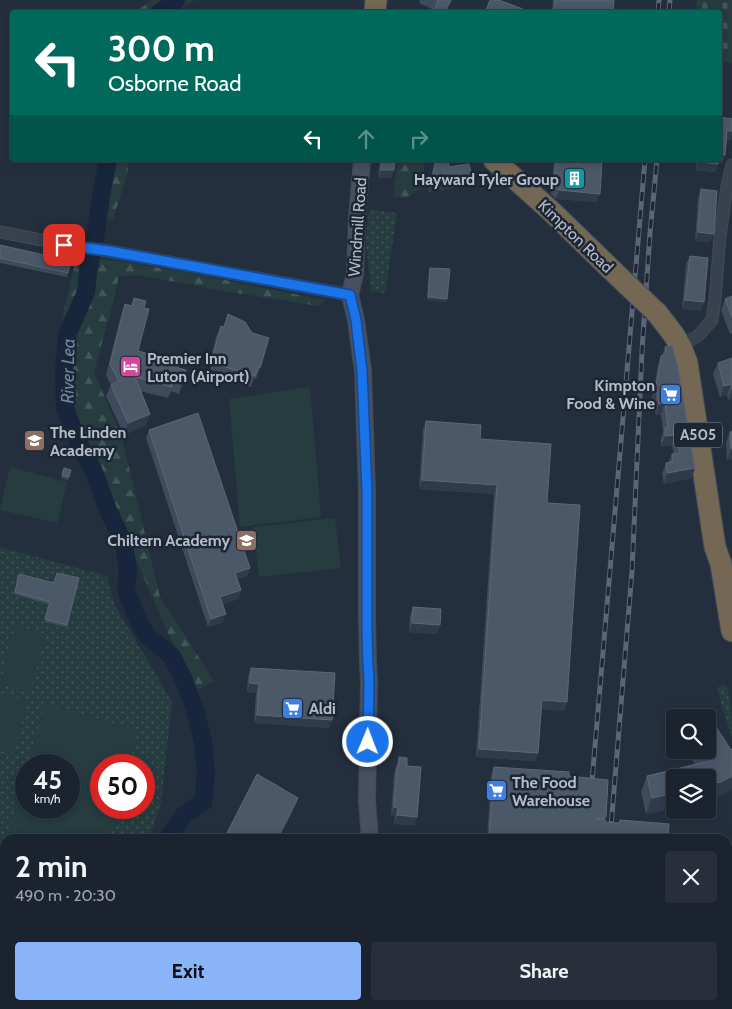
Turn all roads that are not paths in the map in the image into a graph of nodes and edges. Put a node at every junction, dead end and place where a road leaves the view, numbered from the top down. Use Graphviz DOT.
graph roads {
  1 [pos="362,162"];
  2 [pos="496,162"];
  3 [pos="732,165"];
  4 [pos="0,232"];
  5 [pos="350,295"];
  6 [pos="657,313"];
  7 [pos="688,341"];
  8 [pos="721,564"];
  9 [pos="732,631"];
  10 [pos="370,834"];
  1 -- 5 [label="main road, Windmill Road"];
  2 -- 6 [label="highway, Kimpton Road / A505, bridge"];
  3 -- 7 [label="street"];
  4 -- 5 [label="street"];
  5 -- 10 [label="main road"];
  6 -- 7 [label="highway, Kimpton Road / A505"];
  6 -- 8 [label="highway, Kimpton Road / A505"];
  7 -- 8 [label="highway, Kimpton Road / A505"];
  8 -- 9 [label="highway, Kimpton Road / A505"];
}
